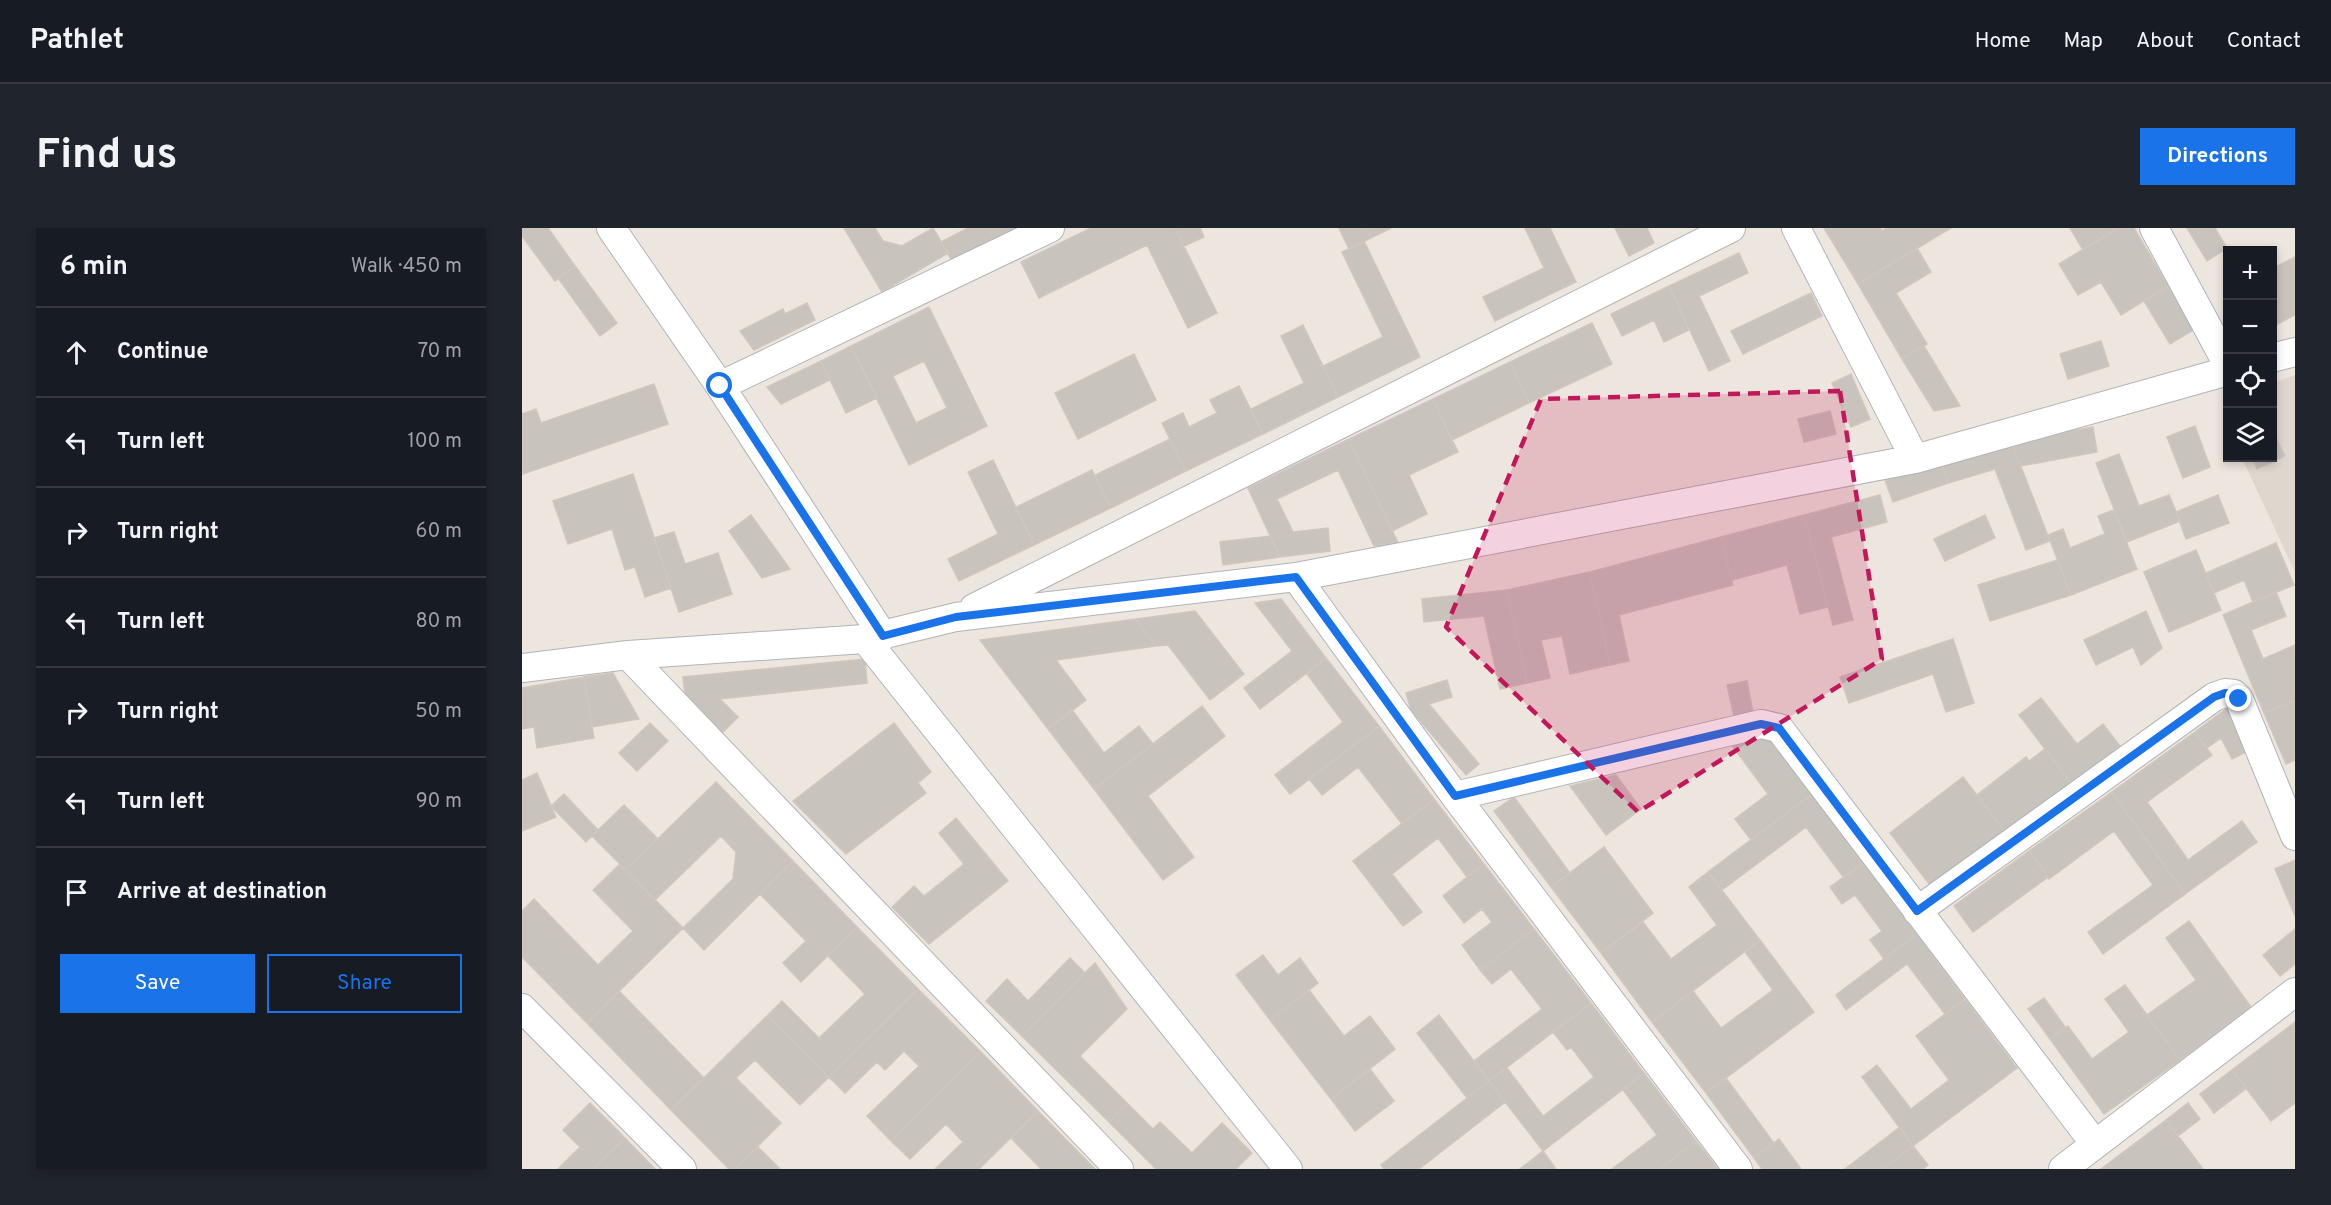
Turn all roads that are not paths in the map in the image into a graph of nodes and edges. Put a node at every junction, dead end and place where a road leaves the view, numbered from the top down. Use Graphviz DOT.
graph roads {
  1 [pos="610,228"];
  2 [pos="1050,228"];
  3 [pos="1731,228"];
  4 [pos="1796,228"];
  5 [pos="2154,228"];
  6 [pos="2295,352"];
  7 [pos="2223,356"];
  8 [pos="2277,357"];
  9 [pos="2223,372"];
  10 [pos="720,386"];
  11 [pos="1915,459"];
  12 [pos="1296,577"];
  13 [pos="956,617"];
  14 [pos="874,637"];
  15 [pos="628,655"];
  16 [pos="522,668"];
  17 [pos="1455,796"];
  18 [pos="2295,836"];
  19 [pos="1917,911"];
  20 [pos="2295,992"];
  21 [pos="522,1008"];
  22 [pos="2095,1144"];
  23 [pos="682,1169"];
  24 [pos="1119,1169"];
  25 [pos="1288,1169"];
  26 [pos="1738,1169"];
  27 [pos="2063,1169"];
  1 -- 10 [label="street"];
  2 -- 10 [label="street"];
  3 -- 13 [label="street"];
  4 -- 11 [label="street"];
  5 -- 7 [label="street"];
  6 -- 8 [label="street"];
  9 -- 11 [label="street"];
  10 -- 14 [label="street"];
  11 -- 12 [label="street"];
  12 -- 13 [label="street"];
  12 -- 17 [label="street"];
  13 -- 14 [label="street"];
  14 -- 15 [label="street"];
  14 -- 25 [label="street"];
  15 -- 16 [label="street"];
  15 -- 24 [label="street"];
  17 -- 19 [label="street"];
  17 -- 26 [label="street"];
  18 -- 19 [label="street"];
  19 -- 22 [label="street"];
  20 -- 22 [label="street"];
  21 -- 23 [label="street"];
  22 -- 27 [label="street"];
}
